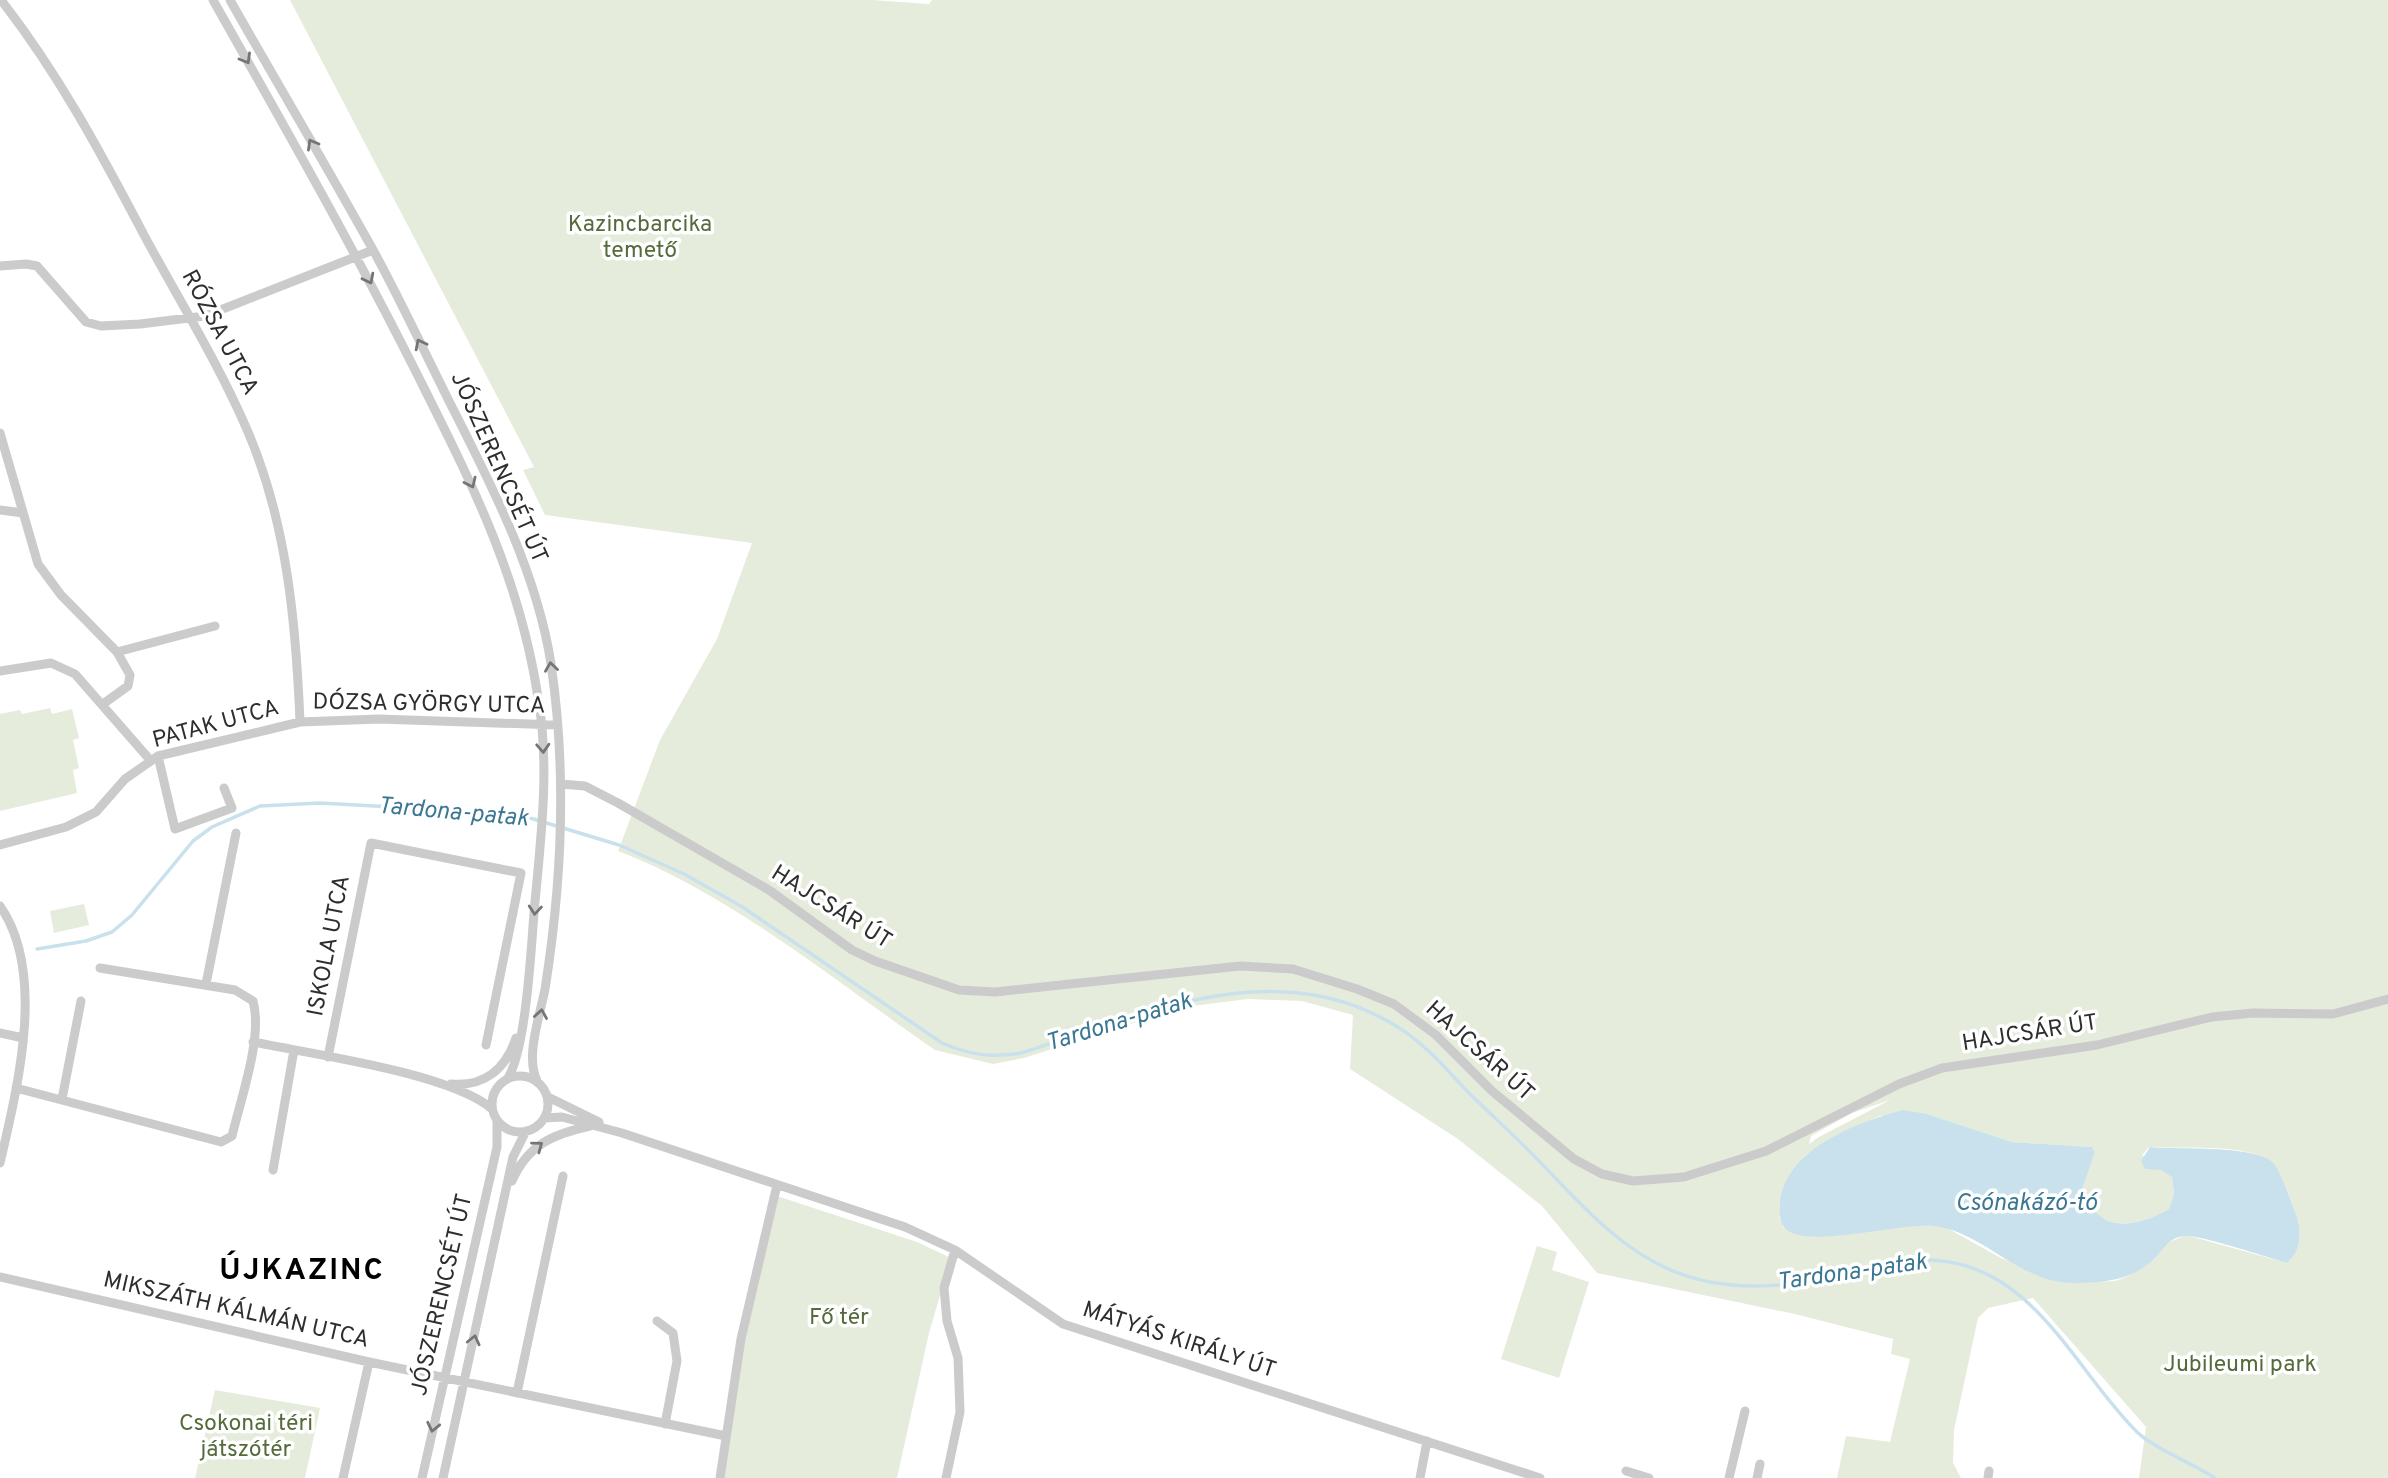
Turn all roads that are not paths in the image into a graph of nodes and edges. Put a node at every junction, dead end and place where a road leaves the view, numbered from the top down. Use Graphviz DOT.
graph roads {
  1 [pos="1,0"];
  2 [pos="213,0"];
  3 [pos="230,0"];
  4 [pos="373,250"];
  5 [pos="357,255"];
  6 [pos="0,266"];
  7 [pos="190,319"];
  8 [pos="0,433"];
  9 [pos="0,510"];
  10 [pos="23,513"];
  11 [pos="215,626"];
  12 [pos="117,652"];
  13 [pos="0,671"];
  14 [pos="103,704"];
  15 [pos="300,722"];
  16 [pos="558,725"];
  17 [pos="542,726"];
  18 [pos="154,758"];
  19 [pos="561,784"];
  20 [pos="223,788"];
  21 [pos="236,833"];
  22 [pos="0,845"];
  23 [pos="0,906"];
  24 [pos="100,968"];
  25 [pos="206,984"];
  26 [pos="2388,999"];
  27 [pos="81,1001"];
  28 [pos="523,1013"];
  29 [pos="0,1033"];
  30 [pos="23,1038"];
  31 [pos="253,1042"];
  32 [pos="486,1045"];
  33 [pos="294,1050"];
  34 [pos="328,1057"];
  35 [pos="504,1080"];
  36 [pos="537,1081"];
  37 [pos="438,1082"];
  38 [pos="465,1085"];
  39 [pos="16,1088"];
  40 [pos="548,1097"];
  41 [pos="62,1100"];
  42 [pos="492,1109"];
  43 [pos="544,1118"];
  44 [pos="497,1121"];
  45 [pos="594,1125"];
  46 [pos="526,1131"];
  47 [pos="622,1133"];
  48 [pos="0,1163"];
  49 [pos="273,1170"];
  50 [pos="564,1176"];
  51 [pos="777,1185"];
  52 [pos="506,1195"];
  53 [pos="954,1250"];
  54 [pos="0,1277"];
  55 [pos="657,1321"];
  56 [pos="369,1362"];
  57 [pos="443,1378"];
  58 [pos="464,1382"];
  59 [pos="517,1393"];
  60 [pos="1745,1411"];
  61 [pos="665,1424"];
  62 [pos="726,1436"];
  63 [pos="1427,1441"];
  64 [pos="1760,1464"];
  65 [pos="1626,1471"];
  66 [pos="343,1478"];
  67 [pos="422,1478"];
  68 [pos="443,1478"];
  69 [pos="720,1478"];
  70 [pos="946,1478"];
  71 [pos="1420,1478"];
  72 [pos="1540,1478"];
  73 [pos="1649,1478"];
  74 [pos="1729,1478"];
  75 [pos="1758,1478"];
  1 -- 7 [label="street, RÓZSA UTCA"];
  2 -- 5 [label="street, JÓSZERENCSÉT ÚT, one-way"];
  4 -- 3 [label="street, JÓSZERENCSÉT ÚT, one-way"];
  4 -- 5 [label="street"];
  16 -- 4 [label="street, JÓSZERENCSÉT ÚT, one-way"];
  5 -- 7 [label="street"];
  5 -- 17 [label="street, JÓSZERENCSÉT ÚT, one-way"];
  6 -- 7 [label="street"];
  7 -- 15 [label="street, RÓZSA UTCA"];
  8 -- 10 [label="street"];
  9 -- 10 [label="street"];
  10 -- 12 [label="street"];
  11 -- 12 [label="street"];
  12 -- 14 [label="street"];
  13 -- 14 [label="street"];
  14 -- 18 [label="street"];
  15 -- 17 [label="street, DÓZSA GYÖRGY UTCA"];
  15 -- 18 [label="street, PATAK UTCA"];
  16 -- 17 [label="street, DÓZSA GYÖRGY UTCA"];
  16 -- 19 [label="street, JÓSZERENCSÉT ÚT"];
  17 -- 28 [label="street, JÓSZERENCSÉT ÚT, one-way"];
  18 -- 20 [label="street"];
  18 -- 22 [label="street, PATAK UTCA"];
  19 -- 26 [label="street, HAJCSÁR ÚT"];
  36 -- 19 [label="street, JÓSZERENCSÉT ÚT, one-way"];
  21 -- 25 [label="street"];
  23 -- 30 [label="street"];
  24 -- 25 [label="street"];
  25 -- 31 [label="street"];
  27 -- 41 [label="street"];
  28 -- 35 [label="street, JÓSZERENCSÉT ÚT"];
  28 -- 38 [label="street"];
  29 -- 30 [label="street"];
  30 -- 39 [label="street"];
  31 -- 33 [label="street"];
  31 -- 41 [label="street"];
  32 -- 34 [label="street, ISKOLA UTCA"];
  33 -- 34 [label="street"];
  33 -- 49 [label="street"];
  34 -- 37 [label="street"];
  35 -- 36 [label="street"];
  35 -- 38 [label="street"];
  35 -- 42 [label="street"];
  36 -- 40 [label="street"];
  37 -- 38 [label="street"];
  37 -- 42 [label="street"];
  39 -- 41 [label="street"];
  39 -- 48 [label="street"];
  40 -- 43 [label="street"];
  40 -- 47 [label="street"];
  42 -- 44 [label="street"];
  43 -- 45 [label="street, MÁTYÁS KIRÁLY ÚT"];
  43 -- 46 [label="street"];
  44 -- 46 [label="street"];
  44 -- 57 [label="street, JÓSZERENCSÉT ÚT"];
  45 -- 47 [label="street, MÁTYÁS KIRÁLY ÚT"];
  52 -- 45 [label="street, one-way"];
  46 -- 52 [label="street, JÓSZERENCSÉT ÚT"];
  47 -- 51 [label="street, MÁTYÁS KIRÁLY ÚT"];
  50 -- 59 [label="street"];
  51 -- 53 [label="street, MÁTYÁS KIRÁLY ÚT"];
  51 -- 62 [label="street"];
  58 -- 52 [label="street, JÓSZERENCSÉT ÚT, one-way"];
  53 -- 63 [label="street, MÁTYÁS KIRÁLY ÚT"];
  53 -- 70 [label="street"];
  54 -- 56 [label="street, MIKSZÁTH KÁLMÁN UTCA"];
  55 -- 61 [label="street"];
  56 -- 57 [label="street, MIKSZÁTH KÁLMÁN UTCA"];
  56 -- 66 [label="street"];
  57 -- 58 [label="street, MIKSZÁTH KÁLMÁN UTCA"];
  57 -- 67 [label="street, JÓSZERENCSÉT ÚT, one-way"];
  58 -- 59 [label="street, MIKSZÁTH KÁLMÁN UTCA"];
  58 -- 68 [label="street, JÓSZERENCSÉT ÚT"];
  59 -- 61 [label="street, MIKSZÁTH KÁLMÁN UTCA"];
  60 -- 74 [label="street"];
  61 -- 62 [label="street, MIKSZÁTH KÁLMÁN UTCA"];
  62 -- 69 [label="street"];
  63 -- 71 [label="street"];
  63 -- 72 [label="street, MÁTYÁS KIRÁLY ÚT"];
  64 -- 75 [label="street"];
  65 -- 73 [label="street"];
}
